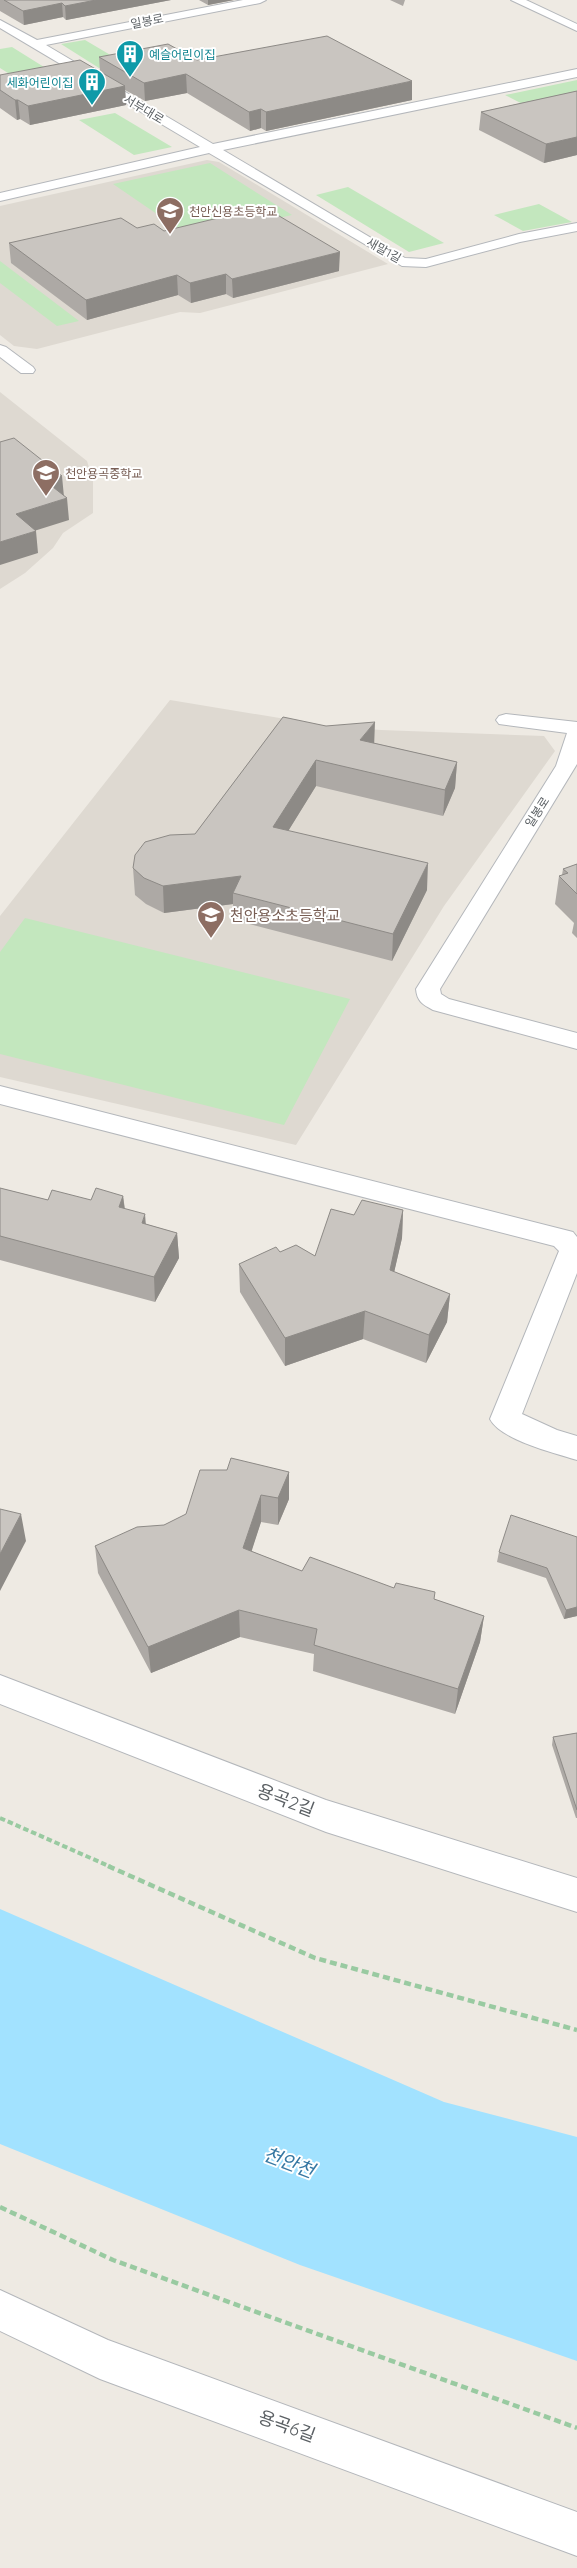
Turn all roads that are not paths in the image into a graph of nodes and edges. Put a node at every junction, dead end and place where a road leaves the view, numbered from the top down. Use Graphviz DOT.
graph roads {
  1 [pos="197,0"];
  2 [pos="260,0"];
  3 [pos="517,0"];
  4 [pos="214,9"];
  5 [pos="0,23"];
  6 [pos="577,28"];
  7 [pos="35,44"];
  8 [pos="577,73"];
  9 [pos="210,149"];
  10 [pos="0,197"];
  11 [pos="577,227"];
  12 [pos="0,350"];
  13 [pos="27,370"];
  14 [pos="506,720"];
  15 [pos="577,728"];
  16 [pos="577,734"];
  17 [pos="577,1040"];
  18 [pos="0,1095"];
  19 [pos="577,1448"];
  20 [pos="0,1689"];
  21 [pos="577,1895"];
  22 [pos="0,2310"];
  23 [pos="577,2534"];
  1 -- 4 [label="street"];
  2 -- 4 [label="street, 일봉로"];
  3 -- 6 [label="street"];
  4 -- 7 [label="street, 일봉로"];
  5 -- 7 [label="street, 서부대로"];
  7 -- 9 [label="street, 서부대로"];
  8 -- 9 [label="street"];
  9 -- 10 [label="street"];
  9 -- 11 [label="street, 새말1길"];
  12 -- 13 [label="street"];
  14 -- 15 [label="street"];
  16 -- 17 [label="street, 일봉로"];
  18 -- 19 [label="street"];
  20 -- 21 [label="street, 용곡2길"];
  22 -- 23 [label="street, 용곡6길"];
}
